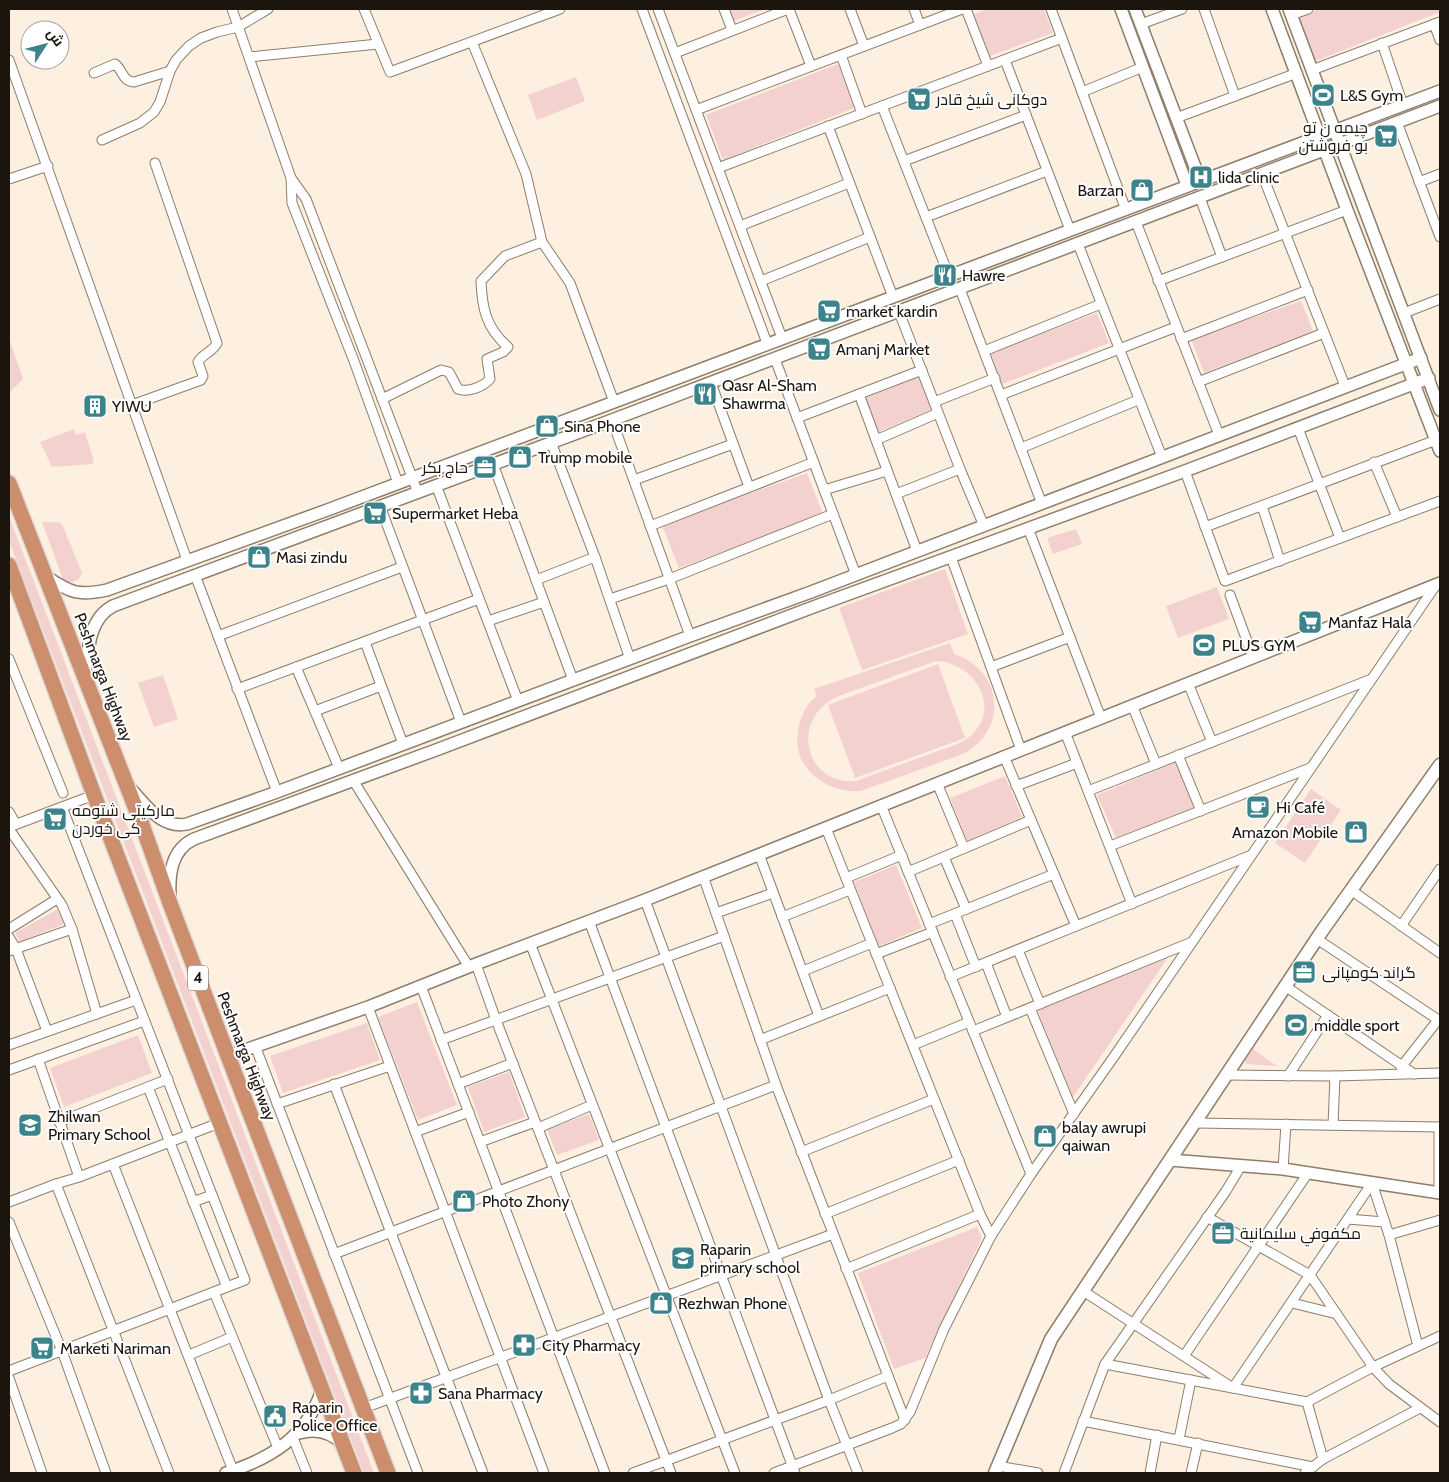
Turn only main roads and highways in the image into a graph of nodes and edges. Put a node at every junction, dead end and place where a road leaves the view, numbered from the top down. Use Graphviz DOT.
graph roads {
  1 [pos="9,483"];
  2 [pos="9,566"];
  3 [pos="1440,765"];
  4 [pos="997,1469"];
  5 [pos="354,1473"];
  6 [pos="388,1473"];
  1 -- 6 [label="highway, Peshmarga Highway / 4"];
  2 -- 5 [label="highway, 4"];
  3 -- 4 [label="main road"];
}
